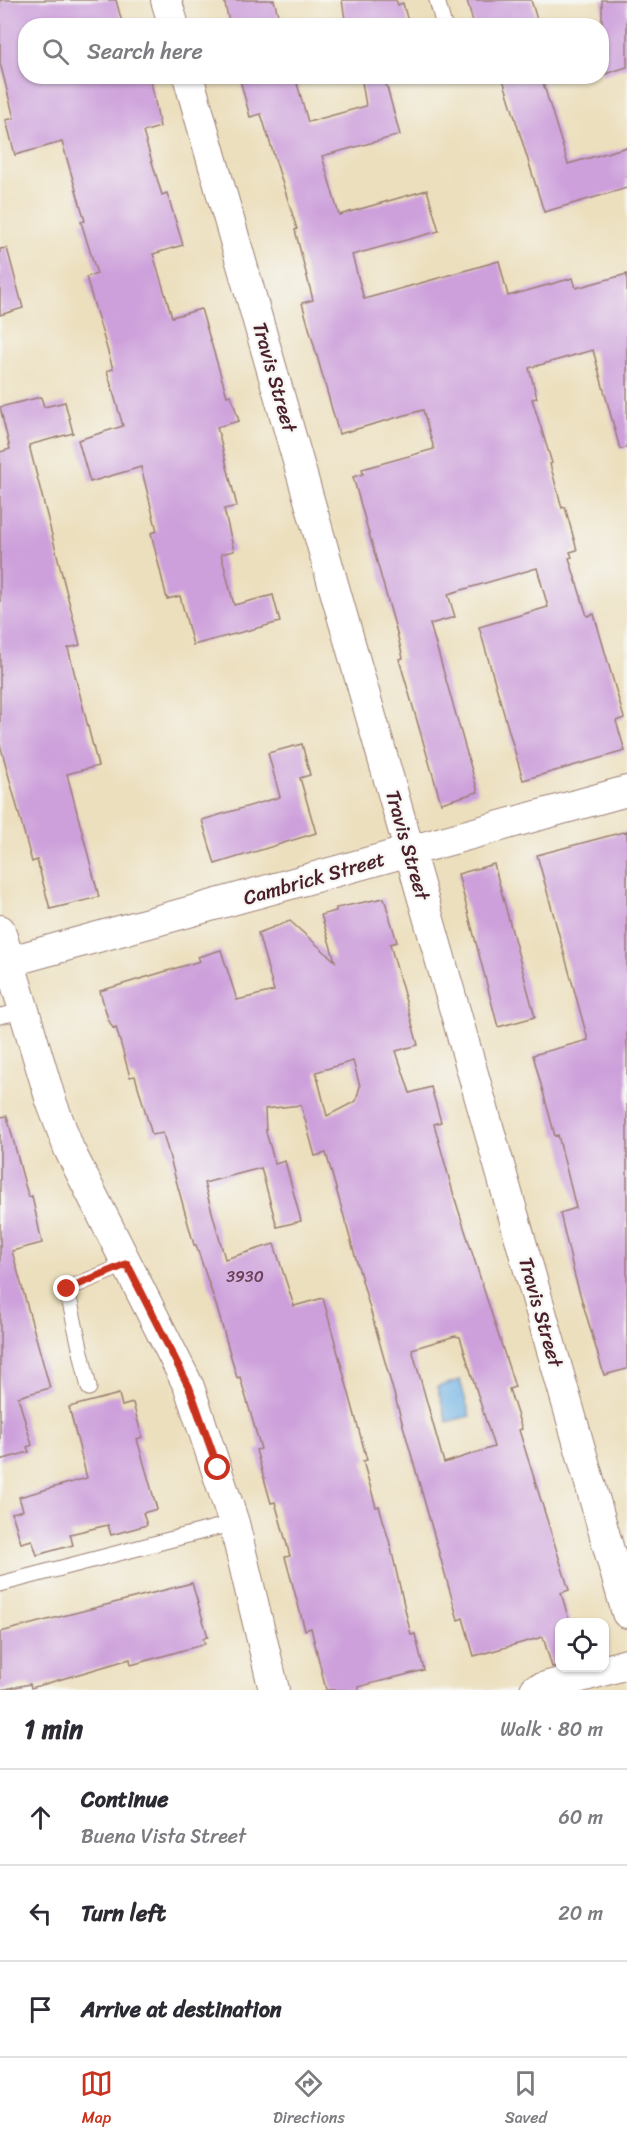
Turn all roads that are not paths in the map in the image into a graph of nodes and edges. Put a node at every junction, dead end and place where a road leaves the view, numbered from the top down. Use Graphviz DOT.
graph roads {
  1 [pos="166,0"];
  2 [pos="437,0"];
  3 [pos="172,18"];
  4 [pos="442,18"];
  5 [pos="190,84"];
  6 [pos="627,791"];
  7 [pos="410,851"];
  8 [pos="0,930"];
  9 [pos="5,963"];
  10 [pos="12,1014"];
  11 [pos="127,1264"];
  12 [pos="89,1388"];
  13 [pos="234,1523"];
  14 [pos="0,1584"];
  15 [pos="627,1613"];
  16 [pos="627,1664"];
  17 [pos="274,1690"];
  18 [pos="535,1690"];
  1 -- 3 [label="street"];
  2 -- 4 [label="lane"];
  5 -- 7 [label="street, Travis Street"];
  6 -- 7 [label="street, Cambrick Street"];
  7 -- 9 [label="street, Cambrick Street"];
  7 -- 15 [label="street, Travis Street"];
  8 -- 9 [label="street"];
  9 -- 10 [label="street"];
  10 -- 11 [label="street"];
  11 -- 12 [label="lane"];
  11 -- 13 [label="street"];
  13 -- 14 [label="lane"];
  13 -- 17 [label="street"];
  16 -- 18 [label="street"];
}
